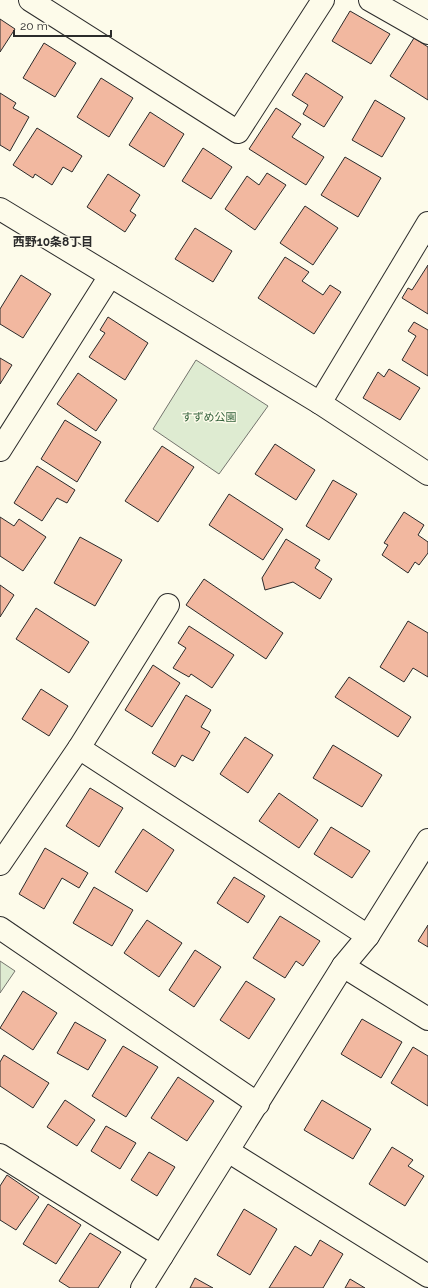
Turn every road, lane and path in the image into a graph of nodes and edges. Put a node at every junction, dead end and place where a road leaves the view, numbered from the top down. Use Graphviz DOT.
graph roads {
  1 [pos="30,0"];
  2 [pos="323,0"];
  3 [pos="370,0"];
  4 [pos="428,33"];
  5 [pos="0,209"];
  6 [pos="428,223"];
  7 [pos="110,276"];
  8 [pos="320,403"];
  9 [pos="0,450"];
  10 [pos="428,474"];
  11 [pos="168,605"];
  12 [pos="79,748"];
  13 [pos="428,840"];
  14 [pos="0,864"];
  15 [pos="0,928"];
  16 [pos="368,936"];
  17 [pos="343,966"];
  18 [pos="428,1019"];
  19 [pos="258,1104"];
  20 [pos="228,1151"];
  21 [pos="0,1155"];
  22 [pos="162,1256"];
  23 [pos="428,1276"];
  24 [pos="142,1288"];
  1 -- 2 [label="street"];
  3 -- 4 [label="street"];
  5 -- 7 [label="street"];
  6 -- 8 [label="street"];
  7 -- 8 [label="street"];
  7 -- 9 [label="street"];
  8 -- 10 [label="street"];
  11 -- 12 [label="street"];
  12 -- 14 [label="street"];
  12 -- 16 [label="street"];
  13 -- 16 [label="street"];
  15 -- 19 [label="street"];
  16 -- 17 [label="street"];
  17 -- 18 [label="street"];
  17 -- 19 [label="street"];
  19 -- 20 [label="street"];
  20 -- 22 [label="street"];
  20 -- 23 [label="street"];
  21 -- 22 [label="street"];
  22 -- 24 [label="street"];
}
